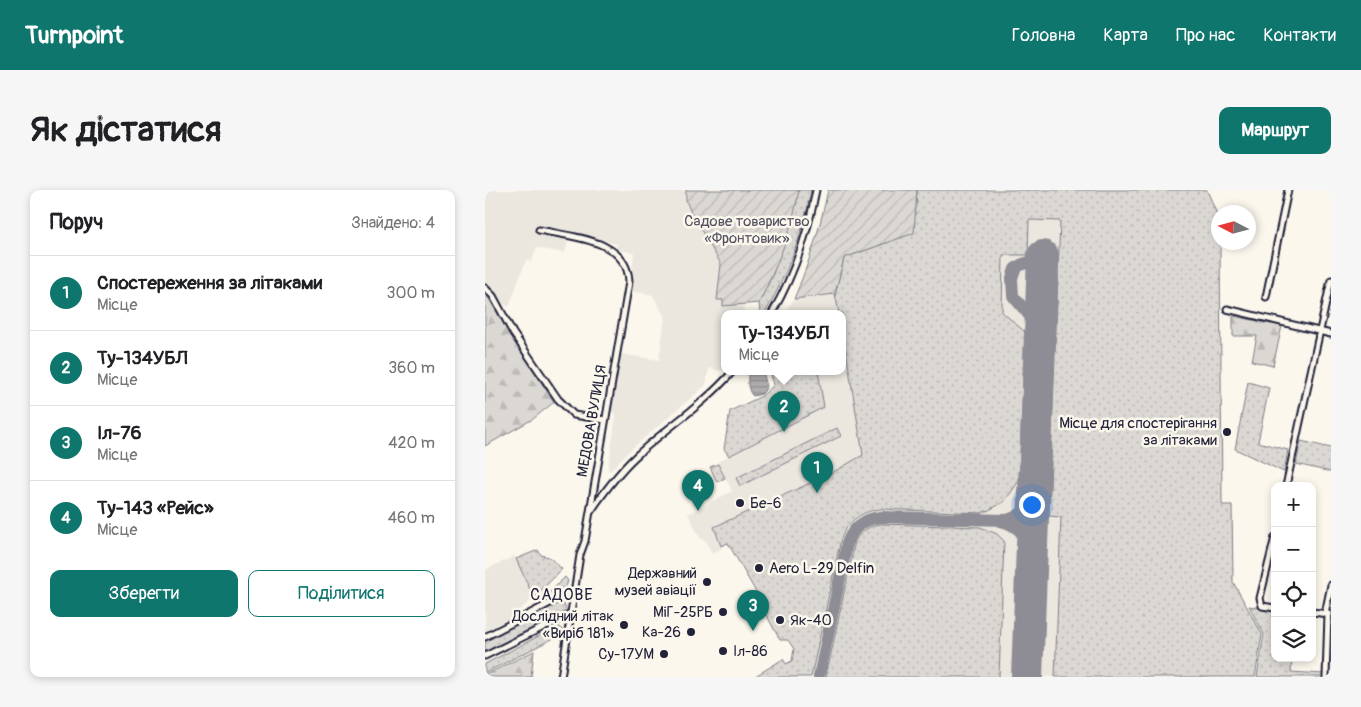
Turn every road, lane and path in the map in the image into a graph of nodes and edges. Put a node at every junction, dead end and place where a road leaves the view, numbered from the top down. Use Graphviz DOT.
graph roads {
  1 [pos="816,190"];
  2 [pos="1288,190"];
  3 [pos="539,230"];
  4 [pos="1331,280"];
  5 [pos="485,288"];
  6 [pos="1266,297"];
  7 [pos="1227,309"];
  8 [pos="774,310"];
  9 [pos="1320,332"];
  10 [pos="1331,334"];
  11 [pos="729,375"];
  12 [pos="605,420"];
  13 [pos="1287,482"];
  14 [pos="589,513"];
  15 [pos="1271,553"];
  16 [pos="1331,585"];
  17 [pos="575,590"];
  18 [pos="1271,607"];
  19 [pos="571,613"];
  20 [pos="1328,614"];
  21 [pos="485,637"];
  22 [pos="485,656"];
  23 [pos="561,677"];
  24 [pos="1326,677"];
  1 -- 8 [label="street"];
  2 -- 6 [label="street"];
  3 -- 12 [label="street, МЕДОВА ВУЛИЦЯ"];
  4 -- 9 [label="street"];
  5 -- 12 [label="street"];
  7 -- 9 [label="street"];
  9 -- 10 [label="street"];
  9 -- 13 [label="street"];
  11 -- 14 [label="street"];
  12 -- 14 [label="street, МЕДОВА ВУЛИЦЯ"];
  14 -- 17 [label="street, МЕДОВА ВУЛИЦЯ"];
  15 -- 18 [label="street"];
  16 -- 20 [label="street"];
  17 -- 19 [label="street, МЕДОВА ВУЛИЦЯ"];
  17 -- 21 [label="street"];
  19 -- 22 [label="street"];
  19 -- 23 [label="street, МЕДОВА ВУЛИЦЯ"];
  20 -- 24 [label="street"];
}
